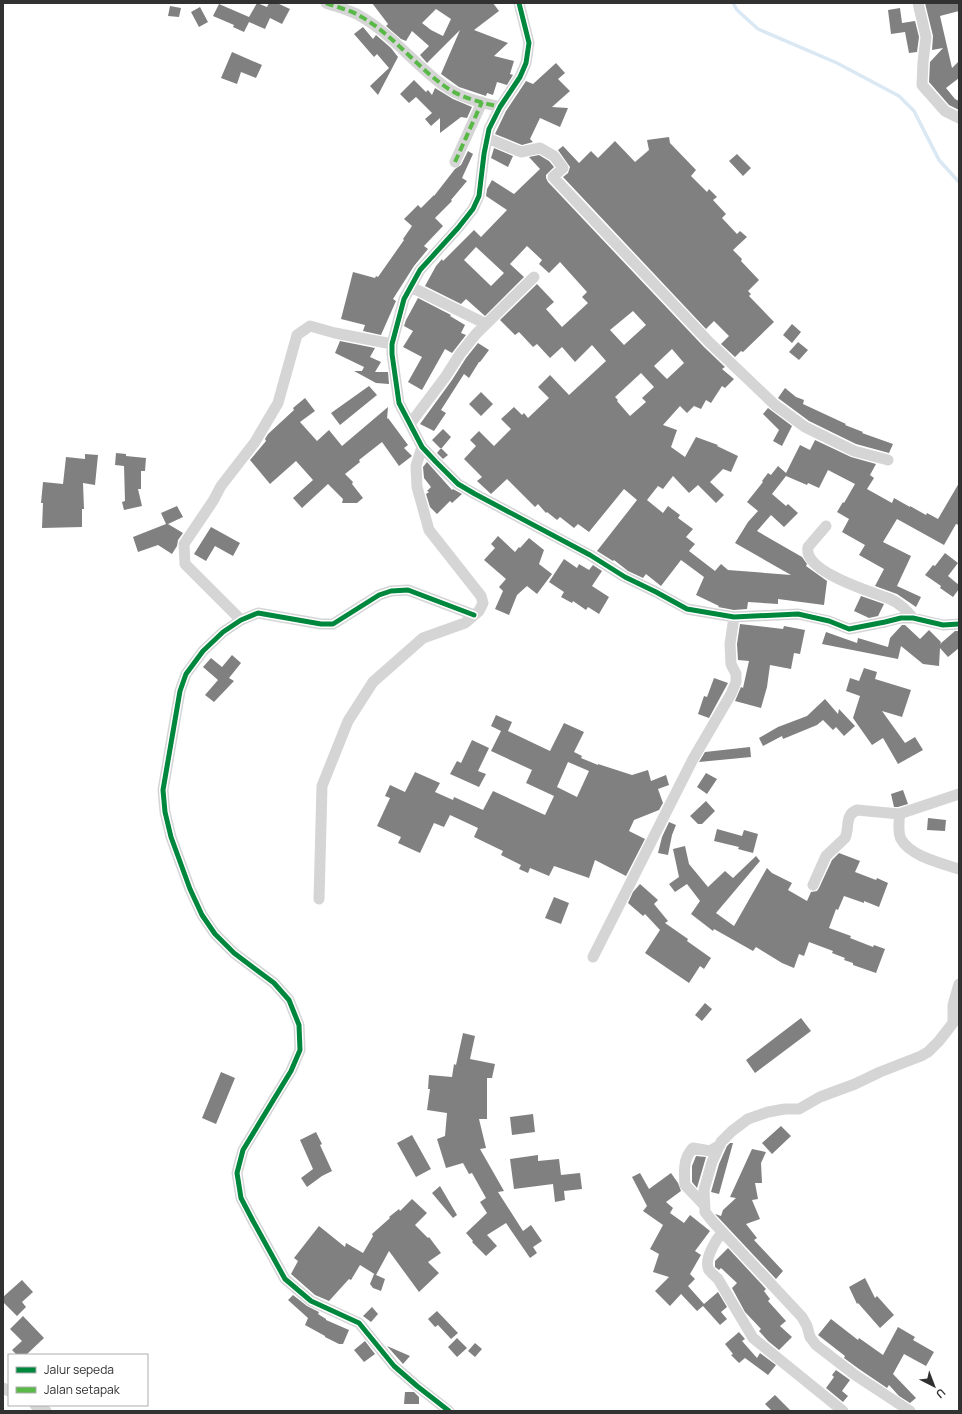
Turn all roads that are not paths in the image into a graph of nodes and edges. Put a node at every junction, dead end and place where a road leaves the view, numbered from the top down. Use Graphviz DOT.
graph roads {
  1 [pos="326,3"];
  2 [pos="519,3"];
  3 [pos="918,3"];
  4 [pos="482,102"];
  5 [pos="500,107"];
  6 [pos="959,118"];
  7 [pos="487,138"];
  8 [pos="455,162"];
  9 [pos="534,277"];
  10 [pos="410,287"];
  11 [pos="486,324"];
  12 [pos="392,344"];
  13 [pos="410,424"];
  14 [pos="422,447"];
  15 [pos="888,460"];
  16 [pos="826,526"];
  17 [pos="474,615"];
  18 [pos="734,617"];
  19 [pos="913,618"];
  20 [pos="241,620"];
  21 [pos="959,624"];
  22 [pos="959,794"];
  23 [pos="899,814"];
  24 [pos="959,869"];
  25 [pos="813,885"];
  26 [pos="319,899"];
  27 [pos="593,957"];
  28 [pos="959,984"];
  29 [pos="720,1145"];
  30 [pos="705,1206"];
  31 [pos="722,1232"];
  32 [pos="37,1406"];
  33 [pos="46,1411"];
  34 [pos="449,1411"];
  35 [pos="843,1411"];
  36 [pos="910,1411"];
  1 -- 4 [label="street"];
  2 -- 5 [label="street"];
  3 -- 6 [label="street"];
  4 -- 5 [label="street"];
  4 -- 8 [label="street"];
  5 -- 7 [label="street"];
  7 -- 10 [label="street"];
  7 -- 15 [label="street"];
  9 -- 11 [label="street"];
  10 -- 11 [label="street"];
  10 -- 12 [label="street"];
  11 -- 13 [label="street"];
  12 -- 13 [label="street"];
  12 -- 20 [label="street"];
  13 -- 14 [label="street"];
  14 -- 17 [label="street"];
  14 -- 18 [label="street"];
  16 -- 19 [label="street"];
  17 -- 20 [label="street"];
  17 -- 26 [label="street"];
  18 -- 19 [label="street"];
  18 -- 27 [label="street"];
  19 -- 21 [label="street"];
  20 -- 34 [label="street"];
  22 -- 23 [label="street"];
  23 -- 24 [label="street"];
  23 -- 25 [label="street"];
  28 -- 29 [label="street"];
  29 -- 30 [label="street"];
  29 -- 30 [label="street"];
  30 -- 31 [label="street"];
  31 -- 35 [label="street"];
  31 -- 36 [label="street"];
  32 -- 33 [label="street"];
}
